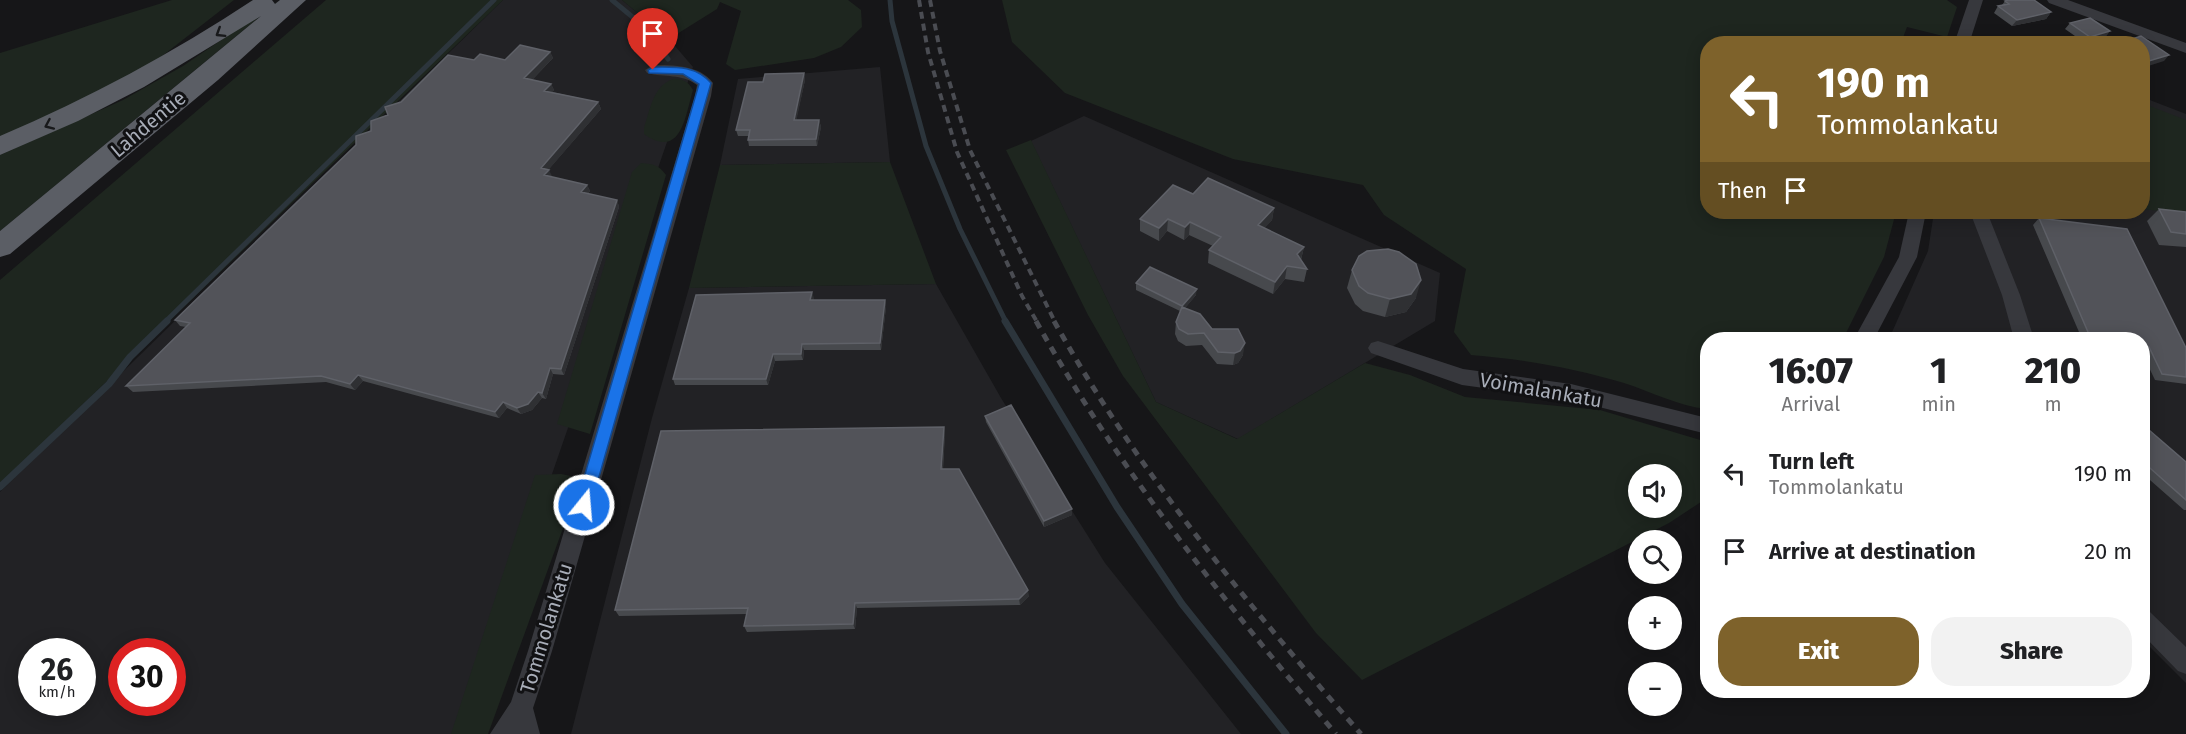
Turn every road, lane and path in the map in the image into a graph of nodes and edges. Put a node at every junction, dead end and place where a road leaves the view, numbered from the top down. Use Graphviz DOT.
graph roads {
  1 [pos="268,0"];
  2 [pos="294,0"];
  3 [pos="2054,0"];
  4 [pos="1972,1"];
  5 [pos="1963,36"];
  6 [pos="2186,48"];
  7 [pos="653,70"];
  8 [pos="0,146"];
  9 [pos="1916,219"];
  10 [pos="1981,219"];
  11 [pos="0,247"];
  12 [pos="1868,332"];
  13 [pos="2022,332"];
  14 [pos="1378,348"];
  15 [pos="1700,424"];
  16 [pos="2150,627"];
  17 [pos="2186,663"];
  18 [pos="521,708"];
  19 [pos="502,734"];
  20 [pos="528,734"];
  1 -- 8 [label="highway, one-way"];
  2 -- 11 [label="highway, Lahdentie"];
  3 -- 6 [label="street"];
  4 -- 5 [label="street"];
  7 -- 18 [label="street, Tommolankatu"];
  9 -- 12 [label="street"];
  10 -- 13 [label="street"];
  14 -- 15 [label="street, Voimalankatu"];
  16 -- 17 [label="street"];
  18 -- 19 [label="street, Tommolankatu"];
  18 -- 20 [label="street, Tommolankatu"];
}
